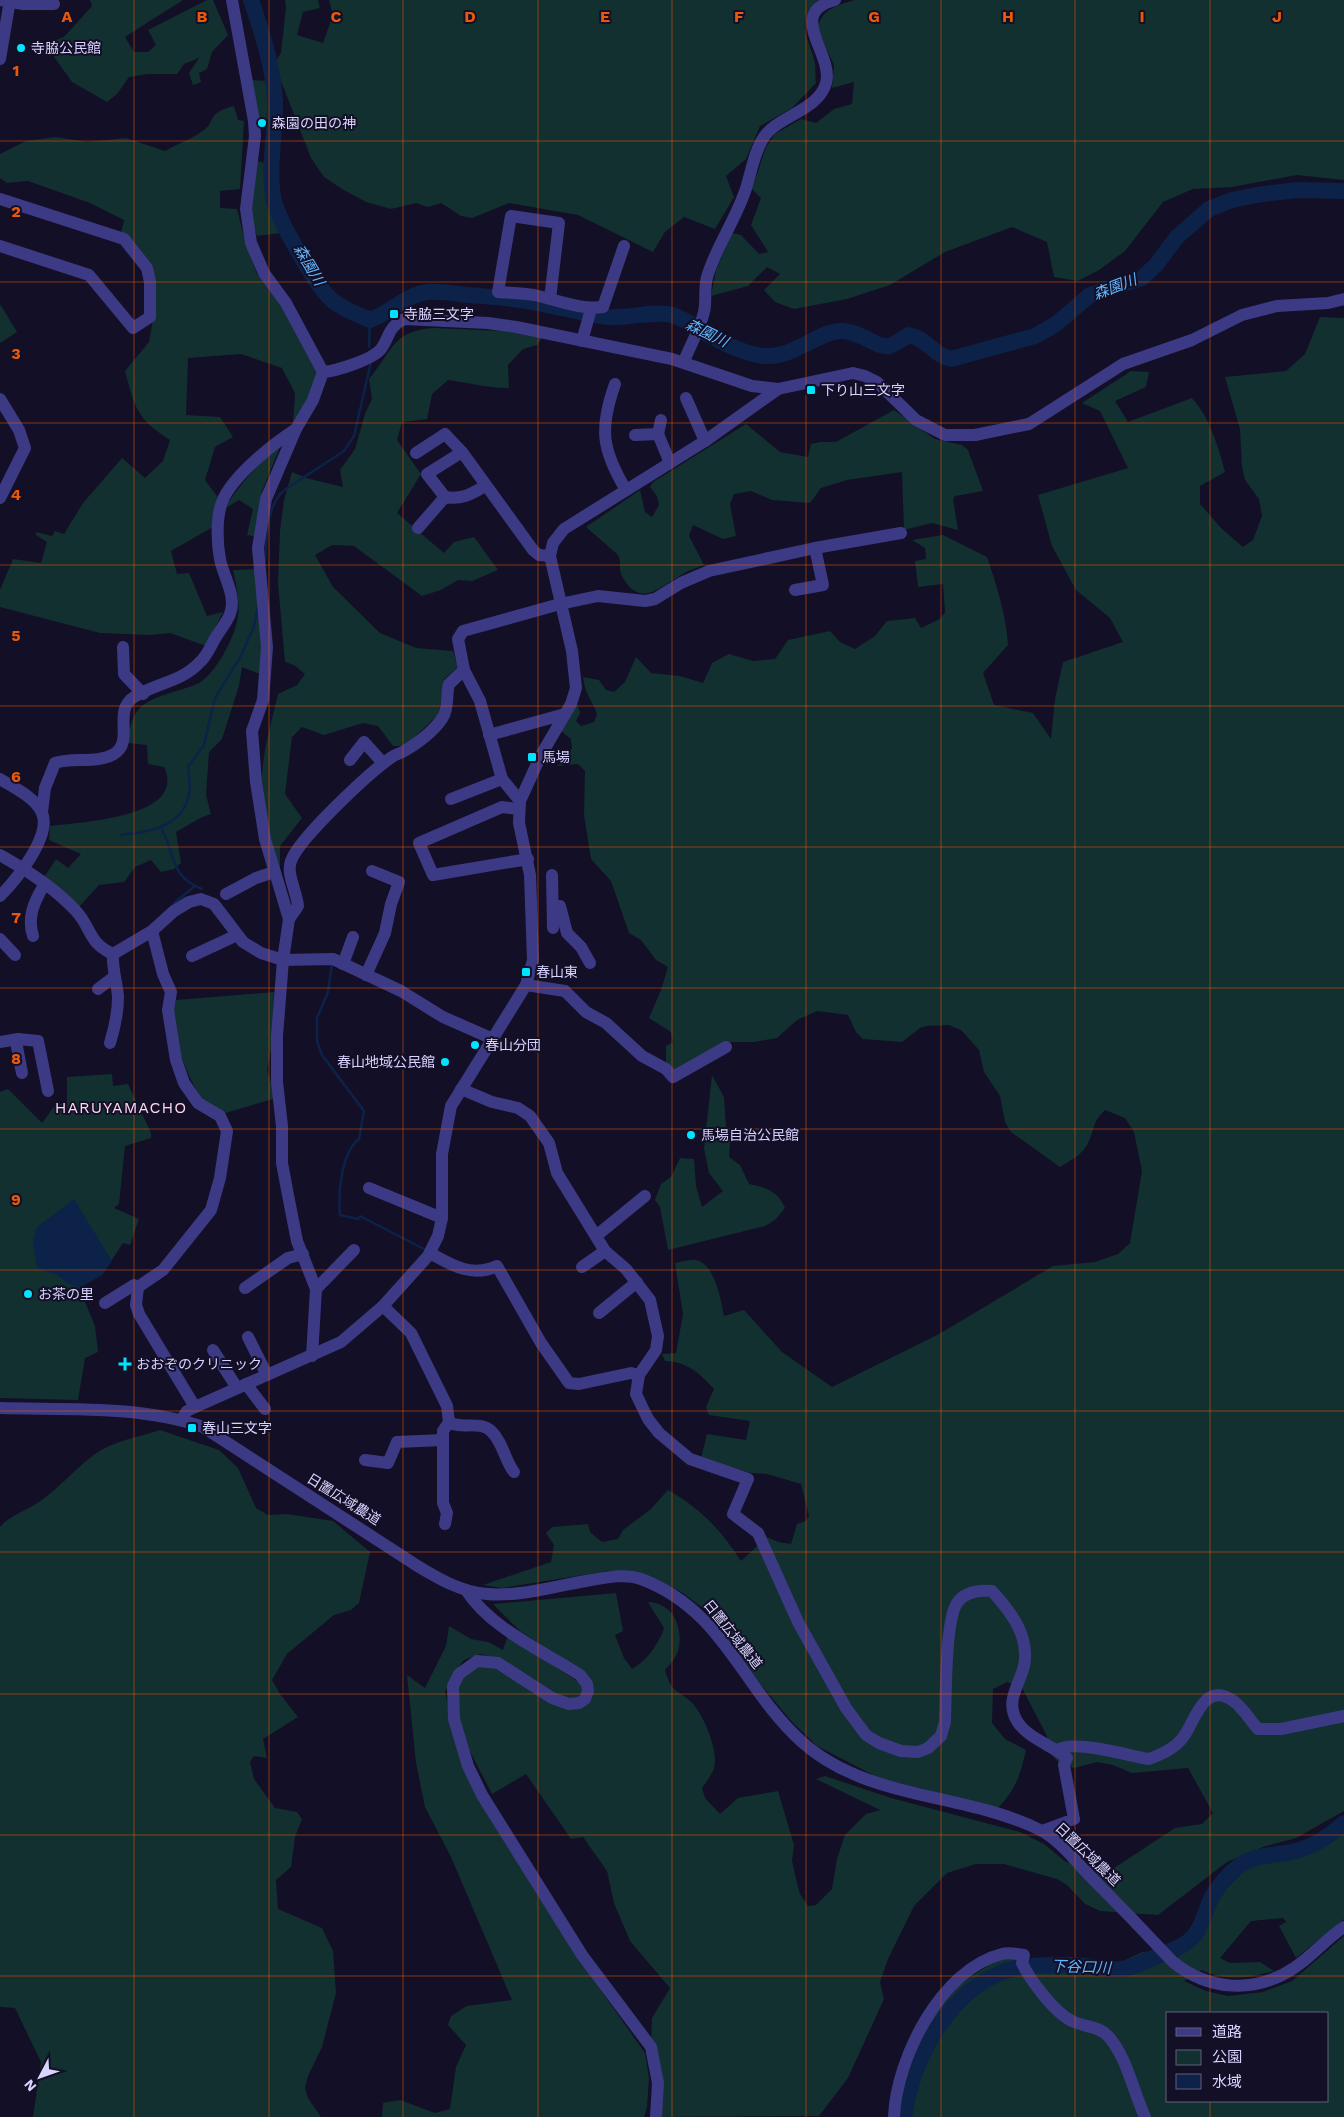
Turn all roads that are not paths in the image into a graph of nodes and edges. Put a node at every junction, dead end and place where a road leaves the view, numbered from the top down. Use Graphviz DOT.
graph roads {
  1 [pos="232,0"];
  2 [pos="835,0"];
  3 [pos="6,1"];
  4 [pos="54,4"];
  5 [pos="0,59"];
  6 [pos="0,199"];
  7 [pos="0,246"];
  8 [pos="624,246"];
  9 [pos="550,299"];
  10 [pos="1344,299"];
  11 [pos="589,314"];
  12 [pos="582,341"];
  13 [pos="684,362"];
  14 [pos="323,372"];
  15 [pos="615,384"];
  16 [pos="778,390"];
  17 [pos="0,398"];
  18 [pos="686,398"];
  19 [pos="661,420"];
  20 [pos="296,428"];
  21 [pos="658,434"];
  22 [pos="635,435"];
  23 [pos="705,441"];
  24 [pos="462,452"];
  25 [pos="416,454"];
  26 [pos="670,463"];
  27 [pos="485,486"];
  28 [pos="626,490"];
  29 [pos="445,497"];
  30 [pos="0,498"];
  31 [pos="418,528"];
  32 [pos="901,534"];
  33 [pos="815,548"];
  34 [pos="550,556"];
  35 [pos="795,590"];
  36 [pos="560,604"];
  37 [pos="123,647"];
  38 [pos="464,670"];
  39 [pos="143,694"];
  40 [pos="565,714"];
  41 [pos="489,735"];
  42 [pos="350,760"];
  43 [pos="383,763"];
  44 [pos="0,779"];
  45 [pos="502,779"];
  46 [pos="451,800"];
  47 [pos="519,805"];
  48 [pos="42,812"];
  49 [pos="0,855"];
  50 [pos="528,859"];
  51 [pos="23,868"];
  52 [pos="372,871"];
  53 [pos="274,872"];
  54 [pos="552,875"];
  55 [pos="44,885"];
  56 [pos="226,894"];
  57 [pos="0,896"];
  58 [pos="560,906"];
  59 [pos="289,918"];
  60 [pos="559,928"];
  61 [pos="152,931"];
  62 [pos="530,931"];
  63 [pos="237,935"];
  64 [pos="33,936"];
  65 [pos="354,938"];
  66 [pos="0,940"];
  67 [pos="113,954"];
  68 [pos="15,955"];
  69 [pos="192,956"];
  70 [pos="283,960"];
  71 [pos="590,963"];
  72 [pos="343,964"];
  73 [pos="366,975"];
  74 [pos="114,977"];
  75 [pos="526,985"];
  76 [pos="98,989"];
  77 [pos="18,1039"];
  78 [pos="493,1039"];
  79 [pos="0,1042"];
  80 [pos="110,1044"];
  81 [pos="726,1047"];
  82 [pos="22,1073"];
  83 [pos="460,1089"];
  84 [pos="48,1091"];
  85 [pos="369,1188"];
  86 [pos="645,1196"];
  87 [pos="442,1218"];
  88 [pos="596,1236"];
  89 [pos="354,1250"];
  90 [pos="605,1250"];
  91 [pos="430,1253"];
  92 [pos="303,1254"];
  93 [pos="582,1267"];
  94 [pos="637,1282"];
  95 [pos="138,1288"];
  96 [pos="245,1288"];
  97 [pos="316,1289"];
  98 [pos="105,1303"];
  99 [pos="383,1306"];
  100 [pos="599,1313"];
  101 [pos="248,1337"];
  102 [pos="213,1350"];
  103 [pos="312,1356"];
  104 [pos="267,1375"];
  105 [pos="639,1375"];
  106 [pos="242,1386"];
  107 [pos="195,1407"];
  108 [pos="0,1408"];
  109 [pos="265,1409"];
  110 [pos="181,1420"];
  111 [pos="449,1422"];
  112 [pos="443,1440"];
  113 [pos="365,1460"];
  114 [pos="514,1472"];
  115 [pos="445,1524"];
  116 [pos="466,1590"];
  117 [pos="1344,1716"];
  118 [pos="1057,1750"];
  119 [pos="1042,1831"];
  120 [pos="1344,1927"];
  121 [pos="656,2117"];
  122 [pos="894,2117"];
  123 [pos="1145,2117"];
  1 -- 14 [label="street"];
  2 -- 13 [label="street"];
  3 -- 4 [label="street"];
  3 -- 5 [label="street"];
  6 -- 7 [label="street"];
  8 -- 11 [label="street"];
  9 -- 9 [label="street"];
  9 -- 11 [label="street"];
  10 -- 16 [label="street"];
  11 -- 12 [label="street"];
  12 -- 13 [label="street"];
  12 -- 14 [label="street"];
  13 -- 16 [label="street"];
  14 -- 20 [label="street"];
  15 -- 28 [label="street"];
  16 -- 23 [label="street"];
  17 -- 30 [label="street"];
  18 -- 23 [label="street"];
  19 -- 21 [label="street"];
  20 -- 39 [label="street"];
  20 -- 53 [label="street"];
  21 -- 22 [label="street"];
  21 -- 26 [label="street"];
  23 -- 26 [label="street"];
  24 -- 25 [label="street"];
  24 -- 27 [label="street"];
  24 -- 29 [label="street"];
  26 -- 28 [label="street"];
  27 -- 29 [label="street"];
  27 -- 34 [label="street"];
  28 -- 34 [label="street"];
  29 -- 31 [label="street"];
  32 -- 33 [label="street"];
  33 -- 35 [label="street"];
  33 -- 36 [label="street"];
  34 -- 36 [label="street"];
  36 -- 38 [label="street"];
  36 -- 40 [label="street"];
  37 -- 39 [label="street"];
  38 -- 41 [label="street"];
  38 -- 43 [label="street"];
  39 -- 48 [label="street"];
  40 -- 41 [label="street"];
  40 -- 47 [label="street"];
  41 -- 45 [label="street"];
  42 -- 43 [label="street"];
  43 -- 59 [label="street"];
  44 -- 48 [label="street"];
  45 -- 46 [label="street"];
  45 -- 47 [label="street"];
  47 -- 50 [label="street"];
  47 -- 50 [label="street"];
  48 -- 51 [label="street"];
  49 -- 51 [label="street"];
  50 -- 62 [label="street"];
  51 -- 55 [label="street"];
  51 -- 57 [label="street"];
  52 -- 73 [label="street"];
  53 -- 56 [label="street"];
  53 -- 59 [label="street"];
  54 -- 60 [label="street"];
  55 -- 64 [label="street"];
  55 -- 67 [label="street"];
  58 -- 60 [label="street"];
  59 -- 70 [label="street"];
  60 -- 62 [label="street"];
  60 -- 71 [label="street"];
  61 -- 63 [label="street"];
  61 -- 67 [label="street"];
  61 -- 95 [label="street"];
  62 -- 75 [label="street"];
  63 -- 69 [label="street"];
  63 -- 70 [label="street"];
  65 -- 72 [label="street"];
  66 -- 68 [label="street"];
  67 -- 74 [label="street"];
  70 -- 72 [label="street"];
  70 -- 92 [label="street"];
  72 -- 73 [label="street"];
  73 -- 78 [label="street"];
  74 -- 76 [label="street"];
  74 -- 80 [label="street"];
  75 -- 78 [label="street"];
  75 -- 81 [label="street"];
  77 -- 79 [label="street"];
  77 -- 82 [label="street"];
  77 -- 84 [label="street"];
  78 -- 83 [label="street"];
  83 -- 87 [label="street"];
  83 -- 88 [label="street"];
  85 -- 87 [label="street"];
  86 -- 88 [label="street"];
  87 -- 91 [label="street"];
  88 -- 90 [label="street"];
  89 -- 97 [label="street"];
  90 -- 93 [label="street"];
  90 -- 94 [label="street"];
  91 -- 99 [label="street"];
  91 -- 105 [label="street"];
  92 -- 96 [label="street"];
  92 -- 97 [label="street"];
  94 -- 100 [label="street"];
  94 -- 105 [label="street"];
  95 -- 98 [label="street"];
  95 -- 107 [label="street"];
  97 -- 103 [label="street"];
  99 -- 103 [label="street"];
  99 -- 111 [label="street"];
  101 -- 104 [label="street"];
  102 -- 106 [label="street"];
  103 -- 104 [label="street"];
  104 -- 106 [label="street"];
  105 -- 118 [label="street"];
  106 -- 107 [label="street"];
  106 -- 109 [label="street"];
  107 -- 110 [label="street"];
  108 -- 110 [label="street, 日置広域農道"];
  110 -- 116 [label="street, 日置広域農道"];
  111 -- 112 [label="street"];
  111 -- 114 [label="street"];
  112 -- 113 [label="street"];
  112 -- 115 [label="street"];
  116 -- 119 [label="street, 日置広域農道"];
  116 -- 121 [label="street"];
  117 -- 118 [label="street"];
  118 -- 119 [label="street"];
  119 -- 120 [label="street, 日置広域農道"];
  122 -- 123 [label="street"];
}
